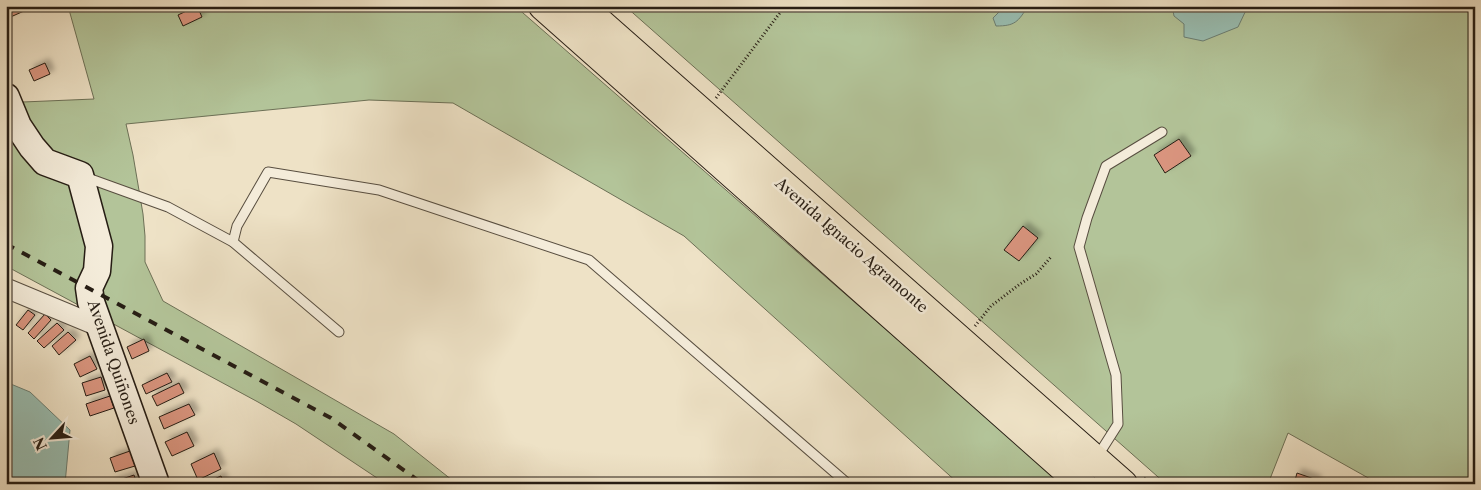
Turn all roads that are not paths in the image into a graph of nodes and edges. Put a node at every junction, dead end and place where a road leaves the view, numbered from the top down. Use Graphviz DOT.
graph roads {
  1 [pos="543,6"];
  2 [pos="581,6"];
  3 [pos="9,108"];
  4 [pos="1162,132"];
  5 [pos="80,176"];
  6 [pos="232,242"];
  7 [pos="6,288"];
  8 [pos="100,327"];
  9 [pos="339,332"];
  10 [pos="1087,474"];
  11 [pos="156,484"];
  12 [pos="848,484"];
  13 [pos="1124,484"];
  1 -- 10 [label="main road, Avenida Ignacio Agramonte"];
  2 -- 10 [label="main road, Avenida Ignacio Agramonte"];
  3 -- 5 [label="street"];
  4 -- 10 [label="lane"];
  5 -- 6 [label="lane"];
  5 -- 8 [label="street, Avenida Quiñones"];
  6 -- 9 [label="lane"];
  6 -- 12 [label="lane"];
  7 -- 8 [label="street"];
  8 -- 11 [label="street, Avenida Quiñones"];
  10 -- 13 [label="main road, Avenida Ignacio Agramonte"];
}
